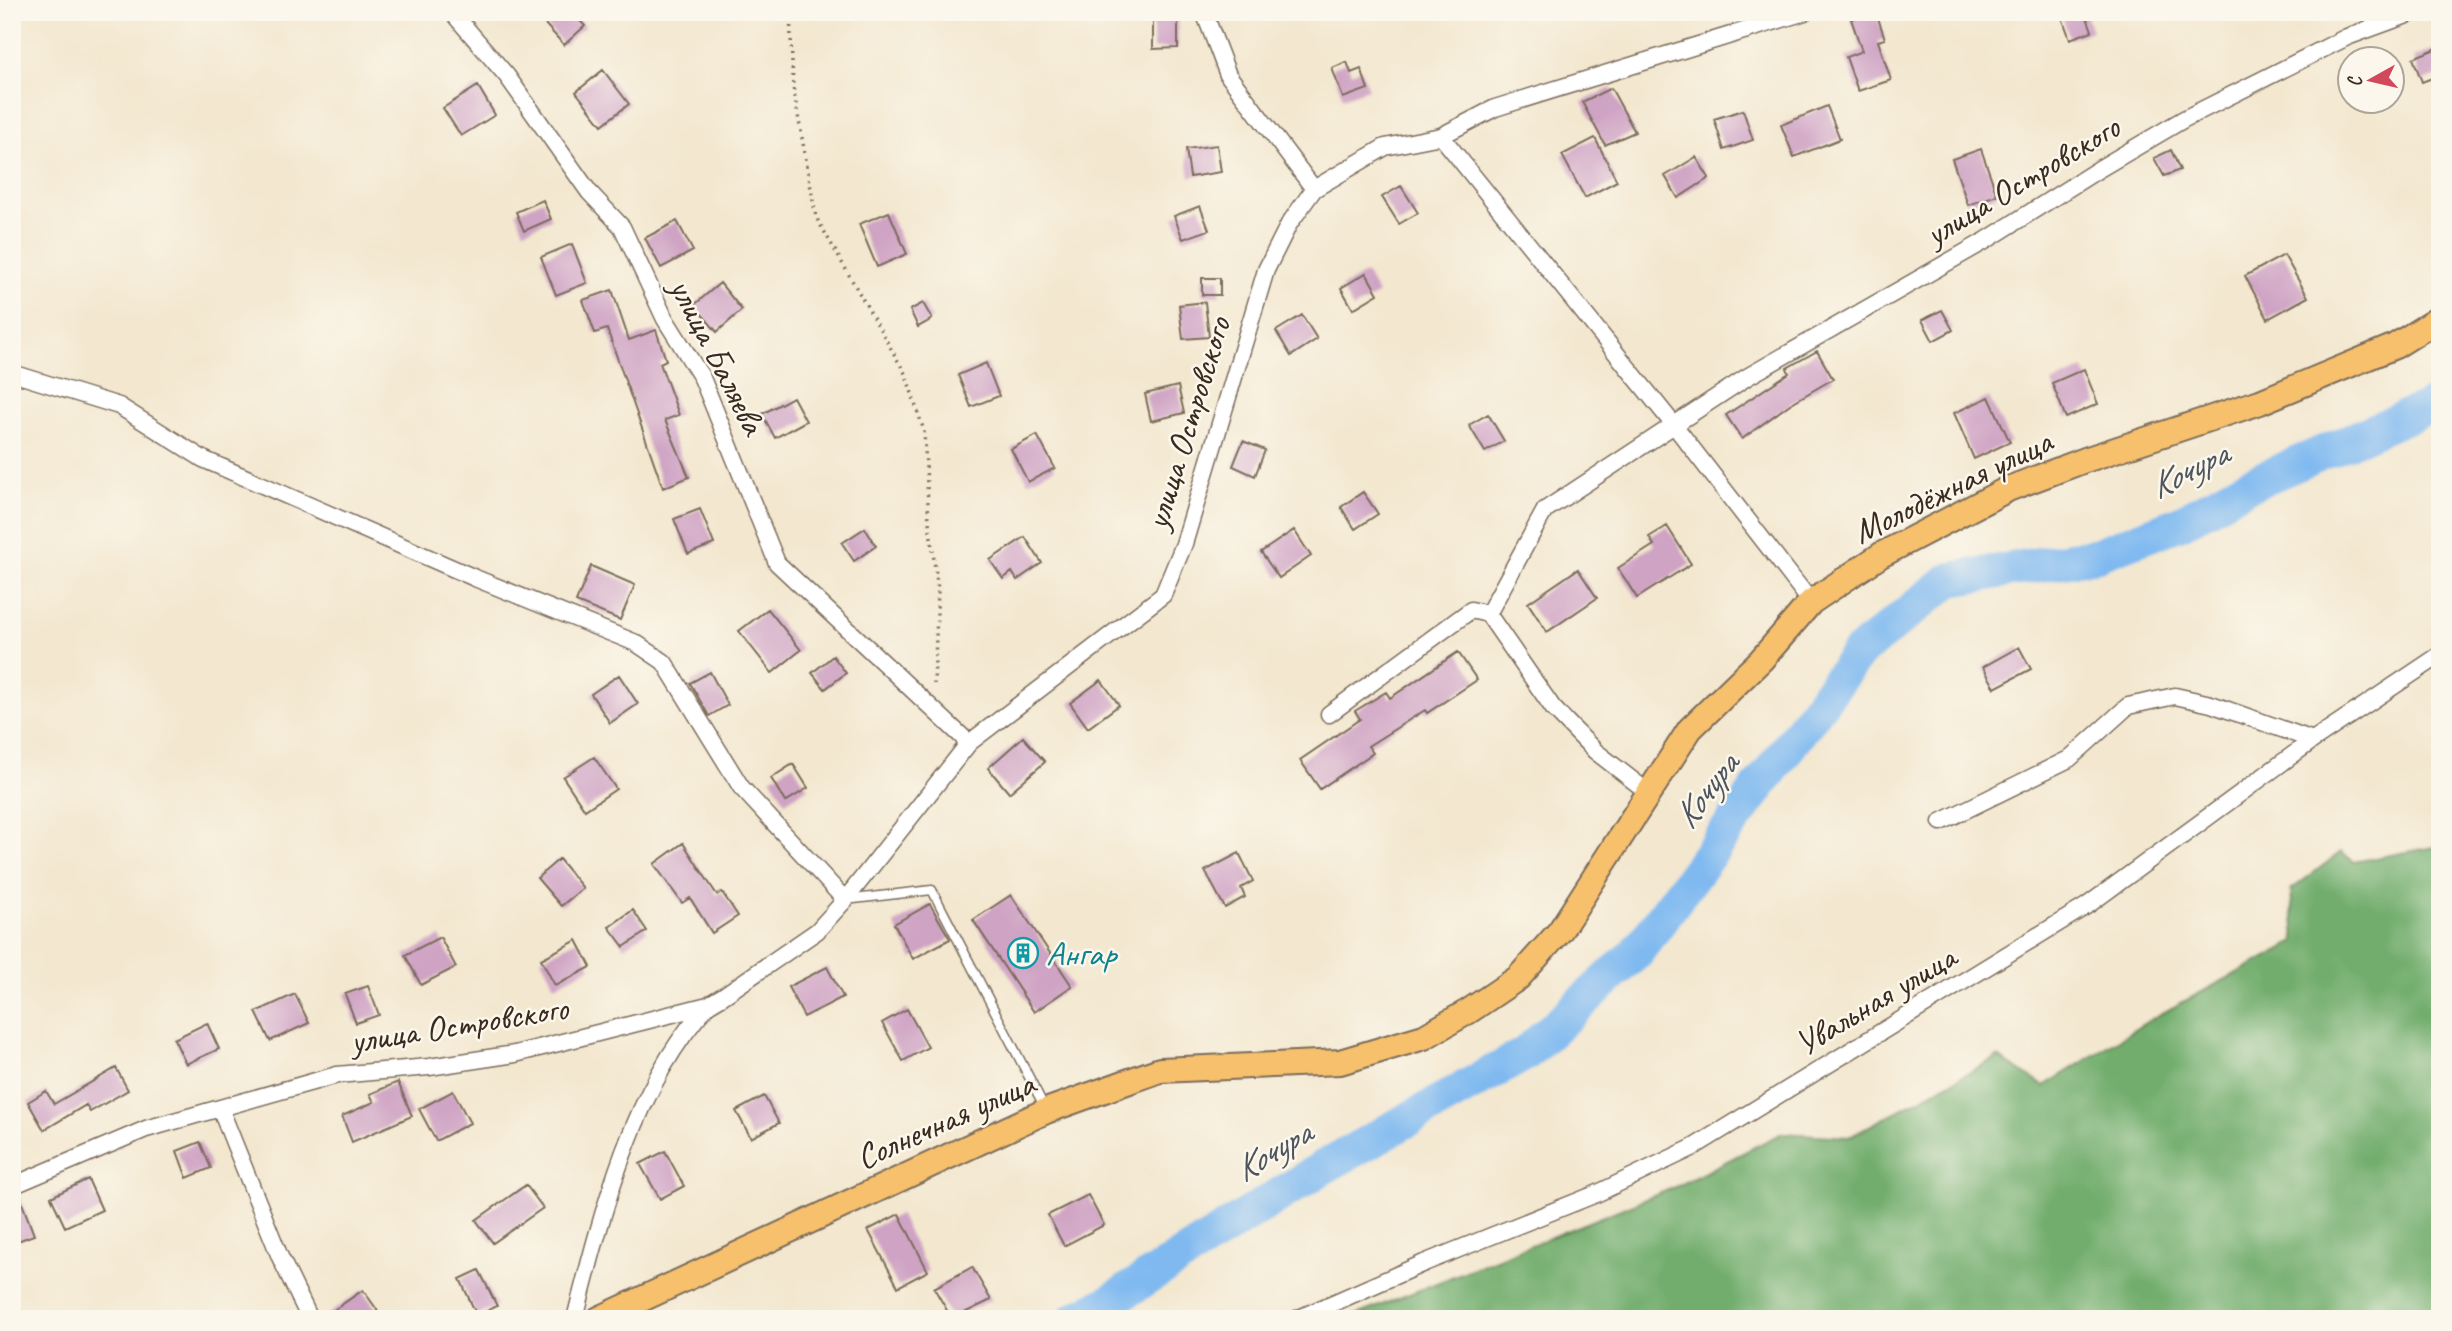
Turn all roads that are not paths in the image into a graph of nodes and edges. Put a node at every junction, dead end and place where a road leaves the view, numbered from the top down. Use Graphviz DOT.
graph roads {
  1 [pos="452,12"];
  2 [pos="1204,12"];
  3 [pos="1805,12"];
  4 [pos="2415,12"];
  5 [pos="1441,136"];
  6 [pos="1314,188"];
  7 [pos="2440,318"];
  8 [pos="12,373"];
  9 [pos="1674,425"];
  10 [pos="1811,602"];
  11 [pos="1488,614"];
  12 [pos="2440,655"];
  13 [pos="1329,714"];
  14 [pos="2314,740"];
  15 [pos="969,743"];
  16 [pos="1649,793"];
  17 [pos="1941,822"];
  18 [pos="845,900"];
  19 [pos="708,1005"];
  20 [pos="1340,1062"];
  21 [pos="220,1108"];
  22 [pos="1046,1111"];
  23 [pos="12,1186"];
  24 [pos="310,1319"];
  25 [pos="575,1319"];
  26 [pos="599,1319"];
  27 [pos="1297,1319"];
  1 -- 15 [label="street, улица Баляева"];
  2 -- 6 [label="street"];
  3 -- 5 [label="street, улица Островского"];
  4 -- 9 [label="street, улица Островского"];
  5 -- 6 [label="street, улица Островского"];
  5 -- 9 [label="street"];
  6 -- 15 [label="street, улица Островского"];
  7 -- 10 [label="main road, Молодёжная улица"];
  8 -- 18 [label="street"];
  9 -- 10 [label="street"];
  9 -- 11 [label="street, улица Островского"];
  10 -- 16 [label="main road, Молодёжная улица"];
  11 -- 13 [label="street"];
  11 -- 16 [label="street"];
  12 -- 14 [label="street, Увальная улица"];
  14 -- 17 [label="street"];
  14 -- 27 [label="street, Увальная улица"];
  15 -- 18 [label="street, улица Островского"];
  16 -- 20 [label="main road, Молодёжная улица"];
  18 -- 19 [label="street, улица Островского"];
  18 -- 22 [label="lane"];
  19 -- 21 [label="street, улица Островского"];
  19 -- 25 [label="street, улица Островского"];
  20 -- 22 [label="main road, Солнечная улица"];
  21 -- 23 [label="street, улица Островского"];
  21 -- 24 [label="street"];
  22 -- 26 [label="main road, Солнечная улица"];
}
